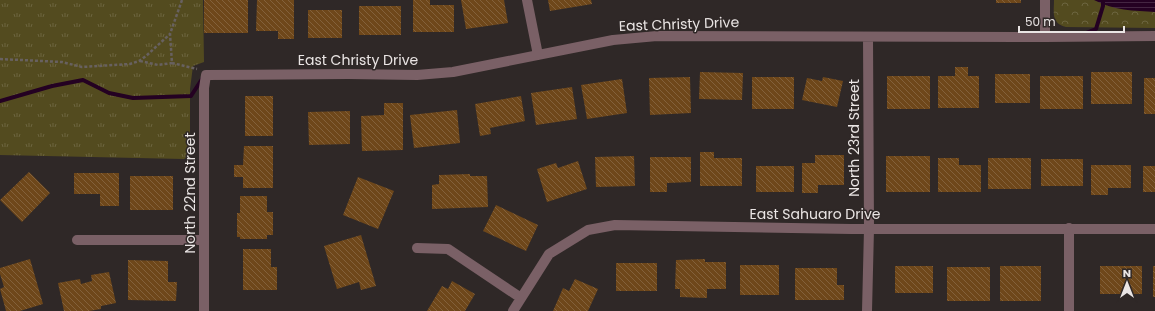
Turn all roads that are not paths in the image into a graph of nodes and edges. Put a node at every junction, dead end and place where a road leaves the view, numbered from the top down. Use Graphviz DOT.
graph roads {
  1 [pos="527,0"];
  2 [pos="1045,0"];
  3 [pos="1155,36"];
  4 [pos="868,37"];
  5 [pos="1045,37"];
  6 [pos="538,55"];
  7 [pos="206,75"];
  8 [pos="1070,228"];
  9 [pos="869,229"];
  10 [pos="1155,229"];
  11 [pos="77,240"];
  12 [pos="204,240"];
  13 [pos="417,248"];
  14 [pos="521,298"];
  15 [pos="204,311"];
  16 [pos="513,311"];
  17 [pos="867,311"];
  18 [pos="1069,311"];
  1 -- 6 [label="street"];
  2 -- 5 [label="street"];
  3 -- 5 [label="street, East Christy Drive"];
  4 -- 5 [label="street, East Christy Drive"];
  4 -- 6 [label="street, East Christy Drive"];
  4 -- 9 [label="street, North 23rd Street"];
  6 -- 7 [label="street, East Christy Drive"];
  7 -- 12 [label="street, North 22nd Street"];
  8 -- 9 [label="street, East Sahuaro Drive"];
  8 -- 10 [label="street, East Sahuaro Drive"];
  8 -- 18 [label="street"];
  9 -- 14 [label="street, East Sahuaro Drive"];
  9 -- 17 [label="street, North 23rd Street"];
  11 -- 12 [label="street"];
  12 -- 15 [label="street, North 22nd Street"];
  13 -- 14 [label="street"];
  14 -- 16 [label="street, East Sahuaro Drive"];
}
